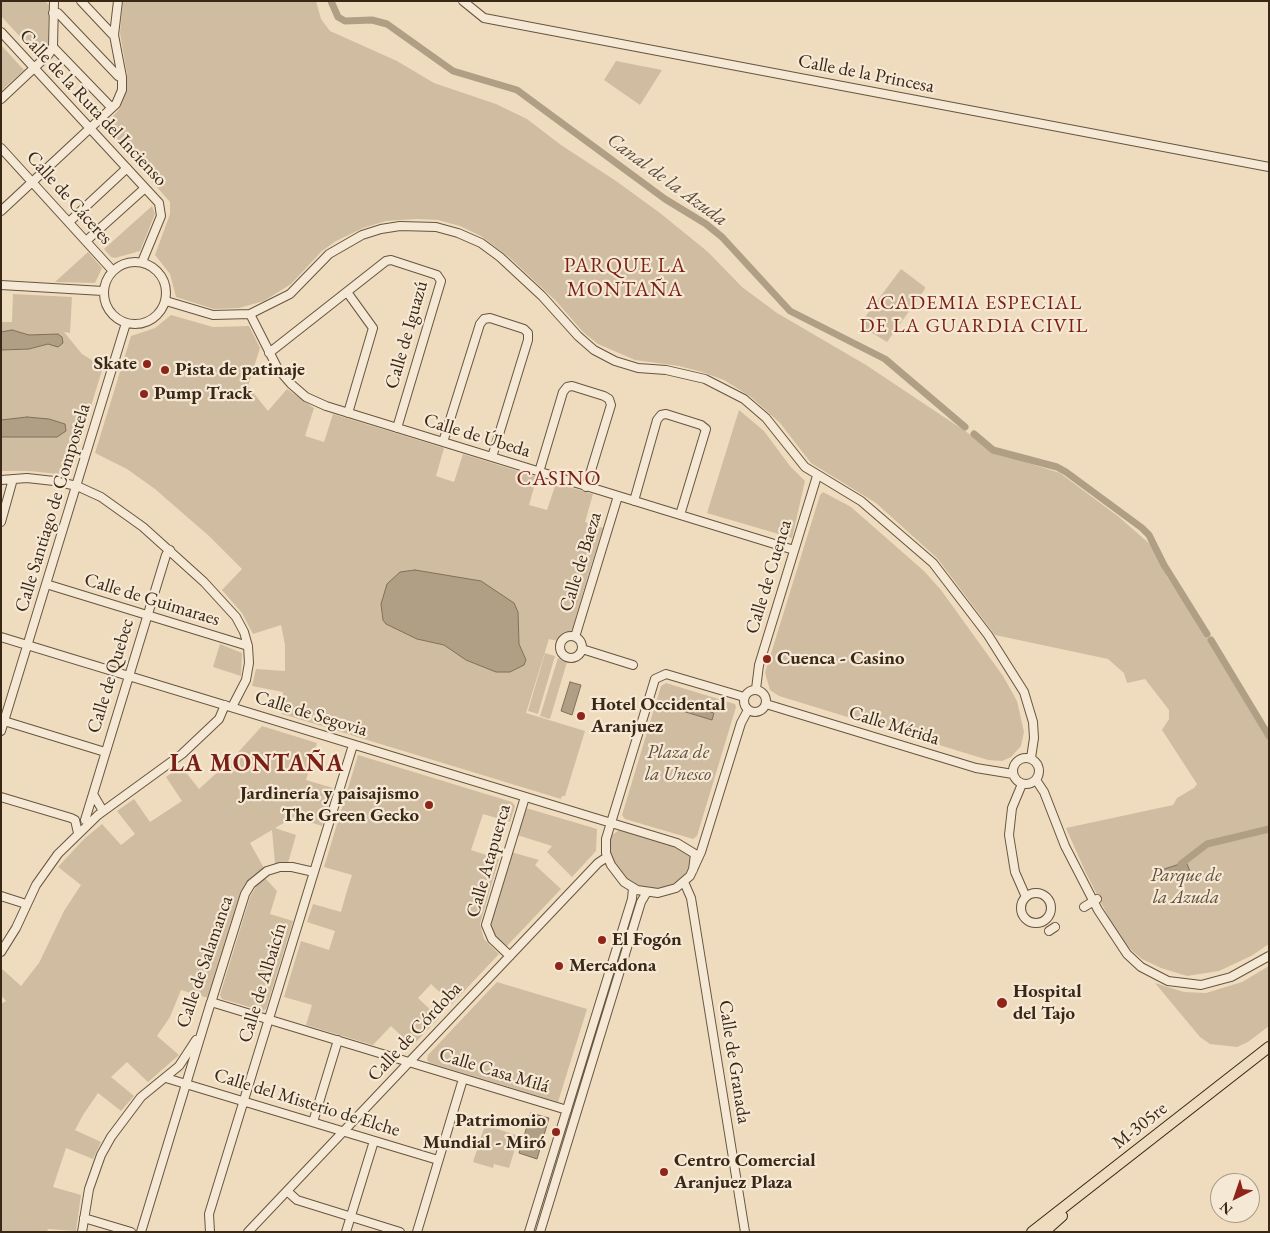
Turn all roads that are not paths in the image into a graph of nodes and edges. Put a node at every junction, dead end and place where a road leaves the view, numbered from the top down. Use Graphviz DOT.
graph roads {
  1 [pos="81,1"];
  2 [pos="118,1"];
  3 [pos="463,1"];
  4 [pos="52,2"];
  5 [pos="54,13"];
  6 [pos="1,32"];
  7 [pos="112,34"];
  8 [pos="53,46"];
  9 [pos="34,68"];
  10 [pos="118,76"];
  11 [pos="1,99"];
  12 [pos="110,106"];
  13 [pos="91,129"];
  14 [pos="1,148"];
  15 [pos="1269,167"];
  16 [pos="127,168"];
  17 [pos="32,182"];
  18 [pos="145,188"];
  19 [pos="1,211"];
  20 [pos="69,222"];
  21 [pos="86,241"];
  22 [pos="142,262"];
  23 [pos="113,271"];
  24 [pos="1,286"];
  25 [pos="103,292"];
  26 [pos="347,292"];
  27 [pos="166,301"];
  28 [pos="250,314"];
  29 [pos="126,323"];
  30 [pos="269,353"];
  31 [pos="348,413"];
  32 [pos="396,428"];
  33 [pos="443,442"];
  34 [pos="492,457"];
  35 [pos="539,472"];
  36 [pos="817,476"];
  37 [pos="13,479"];
  38 [pos="1,480"];
  39 [pos="77,486"];
  40 [pos="586,487"];
  41 [pos="618,496"];
  42 [pos="634,501"];
  43 [pos="680,515"];
  44 [pos="1,522"];
  45 [pos="170,550"];
  46 [pos="794,550"];
  47 [pos="46,584"];
  48 [pos="147,615"];
  49 [pos="1,637"];
  50 [pos="575,637"];
  51 [pos="27,645"];
  52 [pos="248,646"];
  53 [pos="582,649"];
  54 [pos="633,665"];
  55 [pos="129,676"];
  56 [pos="756,690"];
  57 [pos="744,697"];
  58 [pos="766,704"];
  59 [pos="229,706"];
  60 [pos="748,710"];
  61 [pos="4,721"];
  62 [pos="1,731"];
  63 [pos="353,745"];
  64 [pos="105,752"];
  65 [pos="1031,758"];
  66 [pos="1013,774"];
  67 [pos="1036,780"];
  68 [pos="1022,784"];
  69 [pos="93,794"];
  70 [pos="1,797"];
  71 [pos="525,797"];
  72 [pos="103,811"];
  73 [pos="76,820"];
  74 [pos="88,821"];
  75 [pos="610,823"];
  76 [pos="635,830"];
  77 [pos="708,830"];
  78 [pos="78,833"];
  79 [pos="607,836"];
  80 [pos="680,844"];
  81 [pos="607,856"];
  82 [pos="693,870"];
  83 [pos="314,872"];
  84 [pos="684,882"];
  85 [pos="633,888"];
  86 [pos="647,892"];
  87 [pos="1,896"];
  88 [pos="1026,897"];
  89 [pos="1096,900"];
  90 [pos="26,904"];
  91 [pos="1084,907"];
  92 [pos="1,952"];
  93 [pos="510,956"];
  94 [pos="1269,956"];
  95 [pos="211,1002"];
  96 [pos="269,1020"];
  97 [pos="338,1040"];
  98 [pos="1269,1047"];
  99 [pos="408,1063"];
  100 [pos="166,1078"];
  101 [pos="463,1079"];
  102 [pos="186,1084"];
  103 [pos="244,1101"];
  104 [pos="567,1110"];
  105 [pos="313,1122"];
  106 [pos="343,1132"];
  107 [pos="374,1141"];
  108 [pos="438,1160"];
  109 [pos="1094,1184"];
  110 [pos="287,1191"];
  111 [pos="351,1216"];
  112 [pos="84,1218"];
  113 [pos="82,1232"];
  114 [pos="131,1232"];
  115 [pos="141,1232"];
  116 [pos="210,1232"];
  117 [pos="248,1232"];
  118 [pos="346,1232"];
  119 [pos="400,1232"];
  120 [pos="417,1232"];
  121 [pos="529,1232"];
  122 [pos="540,1232"];
  123 [pos="745,1232"];
  124 [pos="1032,1232"];
  125 [pos="1044,1232"];
  1 -- 7 [label="street"];
  2 -- 13 [label="street"];
  3 -- 15 [label="street, Calle de la Princesa"];
  4 -- 5 [label="street"];
  5 -- 8 [label="street"];
  5 -- 10 [label="street"];
  6 -- 9 [label="street, Calle de la Ruta del Incienso"];
  8 -- 9 [label="street"];
  8 -- 12 [label="street"];
  9 -- 11 [label="street"];
  9 -- 13 [label="street, Calle de la Ruta del Incienso"];
  13 -- 16 [label="street, Calle de la Ruta del Incienso"];
  13 -- 17 [label="street"];
  14 -- 17 [label="street, Calle de Cáceres"];
  16 -- 18 [label="street, Calle de la Ruta del Incienso"];
  16 -- 20 [label="street"];
  17 -- 19 [label="street"];
  17 -- 20 [label="street, Calle de Cáceres"];
  18 -- 21 [label="street"];
  18 -- 22 [label="street, Calle de la Ruta del Incienso"];
  20 -- 21 [label="street, Calle de Cáceres"];
  21 -- 23 [label="street, Calle de Cáceres"];
  22 -- 23 [label="street"];
  22 -- 27 [label="street"];
  23 -- 25 [label="street"];
  24 -- 25 [label="street"];
  25 -- 29 [label="street"];
  26 -- 30 [label="street, Calle de Iguazú"];
  26 -- 31 [label="street"];
  26 -- 32 [label="street, Calle de Iguazú"];
  27 -- 28 [label="street"];
  27 -- 29 [label="street"];
  28 -- 30 [label="street, Calle de Úbeda"];
  28 -- 36 [label="street"];
  29 -- 39 [label="street, Calle Santiago de Compostela"];
  30 -- 31 [label="street, Calle de Úbeda"];
  31 -- 32 [label="street, Calle de Úbeda"];
  32 -- 33 [label="street, Calle de Úbeda"];
  33 -- 34 [label="street, Calle de Úbeda"];
  33 -- 34 [label="street"];
  34 -- 35 [label="street, Calle de Úbeda"];
  35 -- 40 [label="street, Calle de Úbeda"];
  35 -- 40 [label="street"];
  36 -- 46 [label="street, Calle de Cuenca"];
  36 -- 65 [label="street"];
  37 -- 38 [label="street"];
  37 -- 39 [label="street"];
  37 -- 44 [label="street"];
  39 -- 45 [label="street"];
  39 -- 47 [label="street, Calle Santiago de Compostela"];
  40 -- 41 [label="street, Calle de Úbeda"];
  41 -- 42 [label="street, Calle de Úbeda"];
  41 -- 50 [label="street, Calle de Baeza"];
  42 -- 43 [label="street, Calle de Úbeda"];
  42 -- 43 [label="street"];
  43 -- 46 [label="street, Calle de Úbeda"];
  45 -- 48 [label="street, Calle de Quebec"];
  45 -- 52 [label="street"];
  46 -- 56 [label="street, Calle de Cuenca"];
  47 -- 48 [label="street, Calle de Guimaraes"];
  47 -- 51 [label="street, Calle Santiago de Compostela"];
  48 -- 52 [label="street, Calle de Guimaraes"];
  48 -- 55 [label="street, Calle de Quebec"];
  49 -- 51 [label="street, Calle de Segovia"];
  50 -- 53 [label="street, Calle de Baeza"];
  50 -- 53 [label="street, Calle de Baeza"];
  51 -- 55 [label="street, Calle de Segovia"];
  51 -- 61 [label="street, Calle Santiago de Compostela"];
  52 -- 59 [label="street"];
  53 -- 54 [label="street"];
  55 -- 59 [label="street, Calle de Segovia"];
  55 -- 64 [label="street, Calle de Quebec"];
  56 -- 57 [label="street"];
  56 -- 58 [label="street"];
  57 -- 60 [label="street"];
  57 -- 75 [label="street"];
  58 -- 60 [label="street"];
  58 -- 66 [label="street, Calle Mérida"];
  59 -- 63 [label="street, Calle de Segovia"];
  59 -- 72 [label="street"];
  60 -- 77 [label="street"];
  61 -- 62 [label="street, Calle Santiago de Compostela"];
  61 -- 64 [label="street"];
  63 -- 71 [label="street, Calle de Segovia"];
  63 -- 83 [label="street, Calle de Albaicín"];
  64 -- 69 [label="street, Calle de Quebec"];
  65 -- 66 [label="street"];
  65 -- 67 [label="street"];
  66 -- 68 [label="street"];
  67 -- 68 [label="street"];
  67 -- 89 [label="street"];
  68 -- 88 [label="street"];
  69 -- 72 [label="street"];
  69 -- 74 [label="street, Calle de Quebec"];
  70 -- 73 [label="street"];
  71 -- 75 [label="street, Calle de Segovia"];
  71 -- 93 [label="street, Calle Atapuerca"];
  72 -- 74 [label="street"];
  73 -- 74 [label="street"];
  73 -- 78 [label="street"];
  74 -- 78 [label="street"];
  75 -- 76 [label="street"];
  75 -- 79 [label="street"];
  76 -- 79 [label="street"];
  76 -- 80 [label="street"];
  77 -- 80 [label="street"];
  77 -- 82 [label="street"];
  78 -- 90 [label="street"];
  79 -- 81 [label="street"];
  80 -- 82 [label="street"];
  81 -- 85 [label="street"];
  81 -- 93 [label="street, Calle de Córdoba"];
  82 -- 84 [label="street"];
  83 -- 95 [label="street, Calle de Salamanca"];
  83 -- 96 [label="street, Calle de Albaicín"];
  84 -- 86 [label="street"];
  84 -- 123 [label="street, Calle de Granada"];
  85 -- 86 [label="street"];
  85 -- 104 [label="street"];
  86 -- 122 [label="street"];
  87 -- 90 [label="street"];
  89 -- 91 [label="street"];
  89 -- 94 [label="street"];
  90 -- 92 [label="street"];
  93 -- 99 [label="street, Calle de Córdoba"];
  95 -- 96 [label="street, Calle Casa Milá"];
  95 -- 100 [label="street, Calle de Salamanca"];
  95 -- 102 [label="street"];
  96 -- 97 [label="street, Calle Casa Milá"];
  96 -- 103 [label="street, Calle de Albaicín"];
  97 -- 99 [label="street, Calle Casa Milá"];
  97 -- 105 [label="street"];
  98 -- 109 [label="main road, M-305re"];
  99 -- 101 [label="street, Calle Casa Milá"];
  99 -- 106 [label="street, Calle de Córdoba"];
  100 -- 102 [label="street, Calle del Misterio de Elche"];
  100 -- 112 [label="street, Calle de Salamanca"];
  101 -- 104 [label="street, Calle Casa Milá"];
  101 -- 108 [label="street"];
  102 -- 103 [label="street, Calle del Misterio de Elche"];
  102 -- 115 [label="street"];
  103 -- 105 [label="street, Calle del Misterio de Elche"];
  103 -- 116 [label="street, Calle de Albaicín"];
  104 -- 121 [label="street"];
  105 -- 106 [label="street, Calle del Misterio de Elche"];
  106 -- 107 [label="street, Calle del Misterio de Elche"];
  106 -- 110 [label="street, Calle de Córdoba"];
  107 -- 108 [label="street, Calle del Misterio de Elche"];
  107 -- 111 [label="street"];
  108 -- 120 [label="street"];
  109 -- 124 [label="main road, M-305re"];
  109 -- 125 [label="main road"];
  110 -- 111 [label="street"];
  110 -- 117 [label="street, Calle de Córdoba"];
  111 -- 118 [label="street"];
  111 -- 119 [label="street"];
  112 -- 113 [label="street, Calle de Salamanca"];
  112 -- 114 [label="street"];
}
